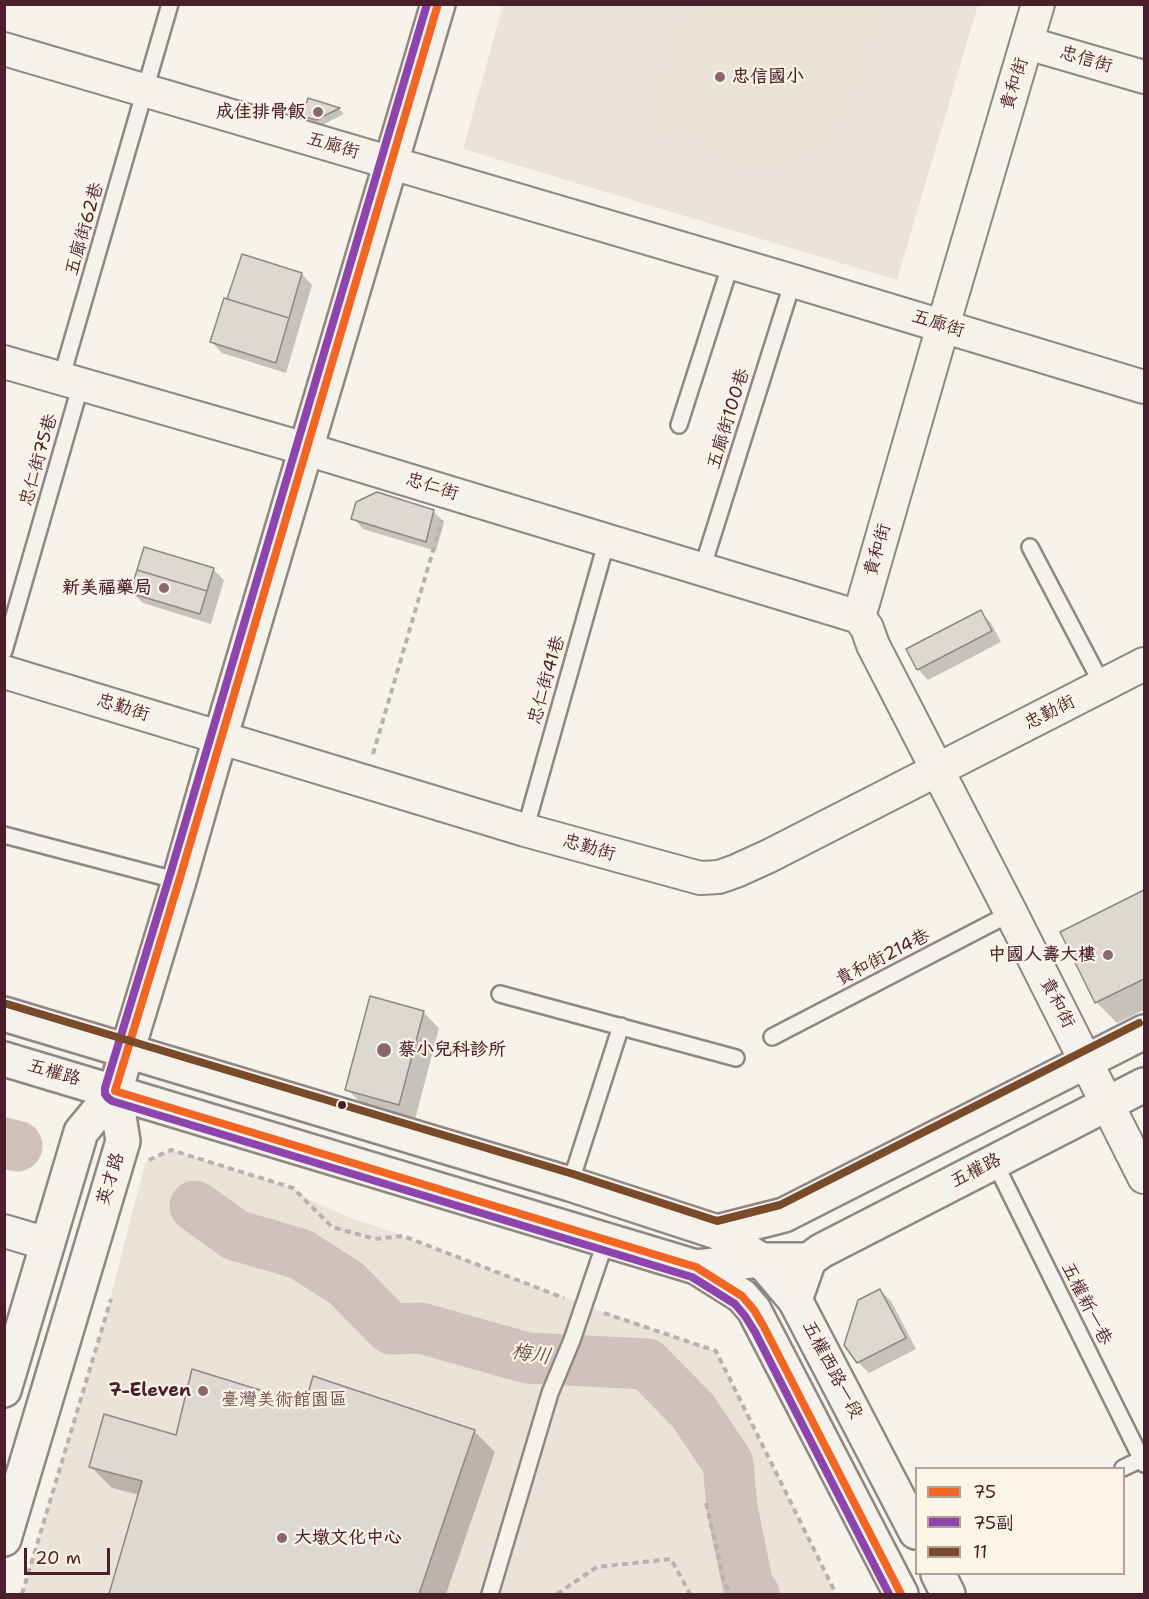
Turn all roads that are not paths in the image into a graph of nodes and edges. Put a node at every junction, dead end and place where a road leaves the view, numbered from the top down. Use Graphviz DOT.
graph roads {
  1 [pos="170,4"];
  2 [pos="438,4"];
  3 [pos="1038,4"];
  4 [pos="1027,43"];
  5 [pos="4,49"];
  6 [pos="1144,77"];
  7 [pos="145,91"];
  8 [pos="391,163"];
  9 [pos="731,263"];
  10 [pos="793,281"];
  11 [pos="943,326"];
  12 [pos="4,362"];
  13 [pos="71,381"];
  14 [pos="1144,387"];
  15 [pos="679,425"];
  16 [pos="306,449"];
  17 [pos="607,540"];
  18 [pos="1030,547"];
  19 [pos="702,569"];
  20 [pos="859,617"];
  21 [pos="4,651"];
  22 [pos="1144,664"];
  23 [pos="4,672"];
  24 [pos="1103,686"];
  25 [pos="220,737"];
  26 [pos="938,770"];
  27 [pos="525,830"];
  28 [pos="4,835"];
  29 [pos="179,881"];
  30 [pos="1011,913"];
  31 [pos="501,994"];
  32 [pos="4,1014"];
  33 [pos="621,1026"];
  34 [pos="1144,1032"];
  35 [pos="772,1037"];
  36 [pos="127,1051"];
  37 [pos="736,1058"];
  38 [pos="4,1059"];
  39 [pos="1086,1061"];
  40 [pos="1144,1085"];
  41 [pos="115,1091"];
  42 [pos="1107,1104"];
  43 [pos="994,1161"];
  44 [pos="1144,1177"];
  45 [pos="570,1184"];
  46 [pos="784,1215"];
  47 [pos="4,1231"];
  48 [pos="717,1232"];
  49 [pos="606,1240"];
  50 [pos="48,1244"];
  51 [pos="762,1260"];
  52 [pos="809,1260"];
  53 [pos="696,1267"];
  54 [pos="795,1300"];
  55 [pos="754,1310"];
  56 [pos="4,1390"];
  57 [pos="1144,1460"];
  58 [pos="1125,1467"];
  59 [pos="915,1530"];
  60 [pos="4,1539"];
  61 [pos="938,1575"];
  62 [pos="490,1594"];
  63 [pos="901,1594"];
  64 [pos="948,1594"];
  1 -- 7 [label="lane, 五廊街62巷"];
  2 -- 8 [label="main road"];
  3 -- 4 [label="street, 貴和街"];
  4 -- 6 [label="street, 忠信街"];
  4 -- 11 [label="street, 貴和街"];
  5 -- 7 [label="street, 五廊街"];
  7 -- 8 [label="street, 五廊街"];
  7 -- 13 [label="lane, 五廊街62巷"];
  8 -- 9 [label="street, 五廊街"];
  8 -- 16 [label="main road"];
  9 -- 10 [label="street, 五廊街"];
  9 -- 15 [label="lane"];
  10 -- 11 [label="street, 五廊街"];
  10 -- 19 [label="lane, 五廊街100巷"];
  11 -- 14 [label="street, 五廊街"];
  11 -- 20 [label="street, 貴和街"];
  12 -- 13 [label="street, 忠仁街"];
  13 -- 16 [label="street, 忠仁街"];
  13 -- 21 [label="lane, 忠仁街75巷"];
  16 -- 17 [label="street, 忠仁街"];
  16 -- 25 [label="main road"];
  17 -- 19 [label="street, 忠仁街"];
  17 -- 27 [label="lane, 忠仁街41巷"];
  18 -- 24 [label="lane"];
  19 -- 20 [label="street, 忠仁街"];
  20 -- 26 [label="street, 貴和街"];
  22 -- 24 [label="street, 忠勤街"];
  23 -- 25 [label="street, 忠勤街"];
  24 -- 26 [label="street, 忠勤街"];
  25 -- 27 [label="street, 忠勤街"];
  25 -- 29 [label="main road"];
  26 -- 27 [label="street, 忠勤街"];
  26 -- 30 [label="street, 貴和街"];
  28 -- 29 [label="lane"];
  29 -- 36 [label="main road"];
  30 -- 35 [label="lane, 貴和街214巷"];
  30 -- 39 [label="street, 貴和街"];
  31 -- 33 [label="lane"];
  32 -- 36 [label="main road"];
  33 -- 37 [label="lane"];
  33 -- 45 [label="lane"];
  34 -- 39 [label="main road"];
  36 -- 41 [label="main road"];
  36 -- 45 [label="main road"];
  38 -- 41 [label="main road, 五權路"];
  39 -- 42 [label="street, 貴和街"];
  39 -- 46 [label="main road"];
  40 -- 42 [label="main road, 五權路"];
  41 -- 49 [label="main road, 五權路"];
  41 -- 50 [label="main road"];
  41 -- 60 [label="main road, 英才路"];
  42 -- 43 [label="main road, 五權路"];
  42 -- 44 [label="street, 貴和街"];
  43 -- 52 [label="main road, 五權路"];
  43 -- 57 [label="lane, 五權新一巷"];
  45 -- 48 [label="main road"];
  46 -- 48 [label="main road"];
  46 -- 51 [label="main road"];
  47 -- 50 [label="street"];
  48 -- 51 [label="main road"];
  49 -- 53 [label="main road, 五權路"];
  49 -- 62 [label="lane"];
  50 -- 56 [label="main road"];
  51 -- 52 [label="main road, 五權路"];
  51 -- 53 [label="main road, 五權路"];
  51 -- 54 [label="main road, 五權西路一段"];
  51 -- 55 [label="main road"];
  52 -- 54 [label="main road"];
  53 -- 55 [label="main road"];
  54 -- 59 [label="main road, 五權西路一段"];
  55 -- 63 [label="main road"];
  57 -- 58 [label="lane"];
  61 -- 64 [label="main road"];
}
